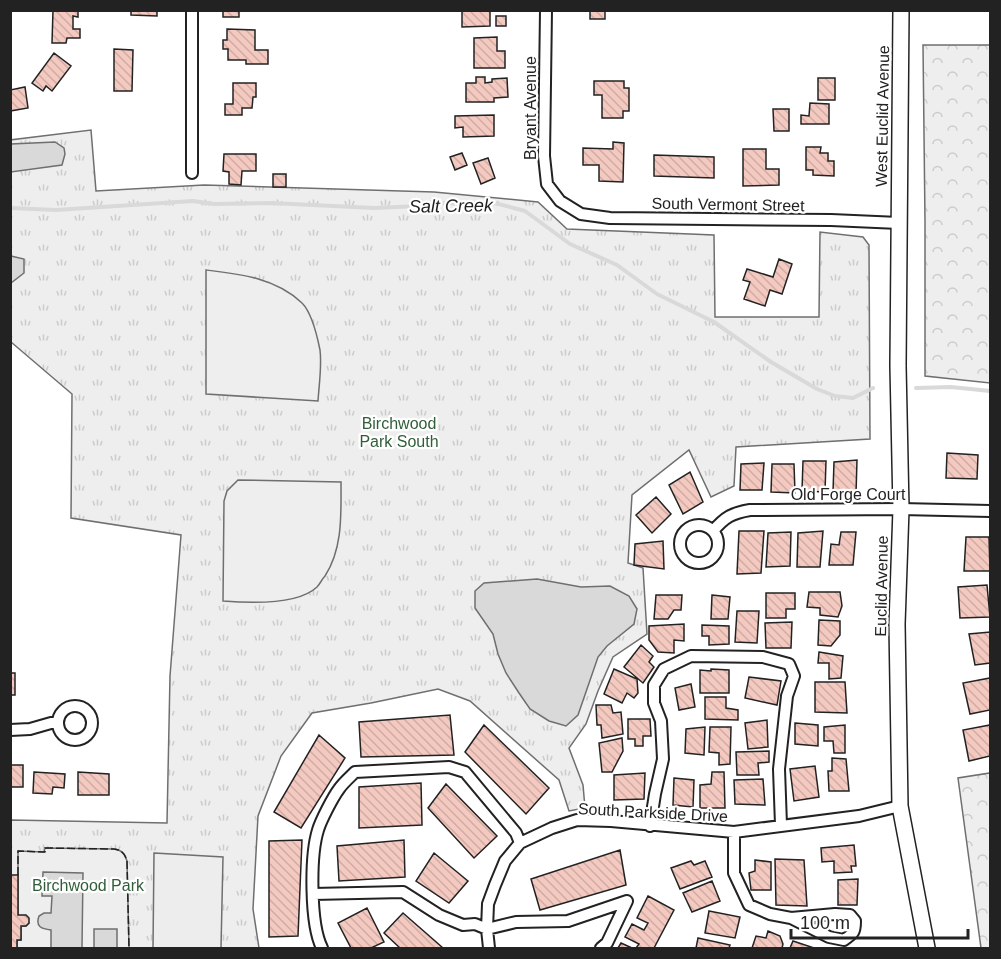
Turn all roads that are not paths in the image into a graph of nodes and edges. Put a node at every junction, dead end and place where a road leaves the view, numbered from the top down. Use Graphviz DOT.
graph roads {
  1 [pos="192,10"];
  2 [pos="546,10"];
  3 [pos="901,10"];
  4 [pos="192,173"];
  5 [pos="560,201"];
  6 [pos="899,223"];
  7 [pos="901,509"];
  8 [pos="990,511"];
  9 [pos="713,531"];
  10 [pos="58,721"];
  11 [pos="10,730"];
  12 [pos="900,806"];
  13 [pos="781,825"];
  14 [pos="650,826"];
  15 [pos="734,832"];
  16 [pos="520,843"];
  17 [pos="314,894"];
  18 [pos="791,918"];
  19 [pos="487,930"];
  20 [pos="322,948"];
  21 [pos="489,948"];
  22 [pos="601,948"];
  23 [pos="927,948"];
  1 -- 4 [label="street"];
  2 -- 5 [label="street, Bryant Avenue"];
  3 -- 6 [label="main road, West Euclid Avenue"];
  5 -- 6 [label="street, South Vermont Street"];
  6 -- 7 [label="main road, Euclid Avenue"];
  7 -- 8 [label="street, Old Forge Court"];
  7 -- 9 [label="street, Old Forge Court"];
  7 -- 12 [label="main road, Euclid Avenue"];
  10 -- 11 [label="street"];
  12 -- 13 [label="street, South Parkside Drive"];
  12 -- 23 [label="main road, Euclid Avenue"];
  13 -- 14 [label="street"];
  13 -- 15 [label="street, South Parkside Drive"];
  14 -- 15 [label="street, South Parkside Drive"];
  14 -- 16 [label="street, South Parkside Drive"];
  15 -- 18 [label="street"];
  16 -- 17 [label="street"];
  16 -- 19 [label="street, South Parkside Drive"];
  17 -- 19 [label="street"];
  17 -- 20 [label="street"];
  18 -- 18 [label="street"];
  19 -- 21 [label="street, South Parkside Drive"];
  19 -- 22 [label="street"];
}
